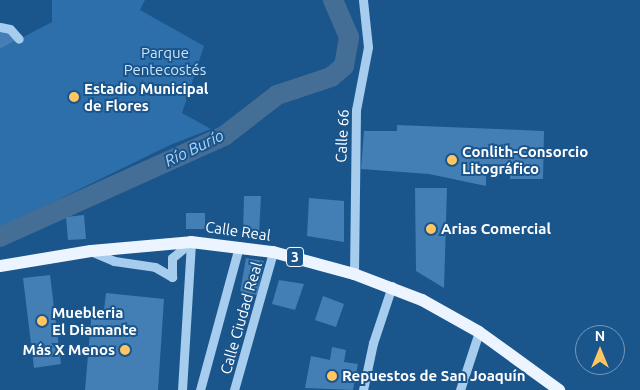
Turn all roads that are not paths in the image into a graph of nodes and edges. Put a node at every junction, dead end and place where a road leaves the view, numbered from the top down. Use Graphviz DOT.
graph roads {
  1 [pos="363,0"];
  2 [pos="0,28"];
  3 [pos="19,39"];
  4 [pos="191,242"];
  5 [pos="239,246"];
  6 [pos="91,251"];
  7 [pos="273,252"];
  8 [pos="0,266"];
  9 [pos="354,274"];
  10 [pos="392,286"];
  11 [pos="479,332"];
  12 [pos="182,390"];
  13 [pos="200,390"];
  14 [pos="234,390"];
  15 [pos="363,390"];
  16 [pos="460,390"];
  17 [pos="559,390"];
  1 -- 9 [label="street, Calle 66"];
  2 -- 3 [label="street"];
  4 -- 5 [label="main road, Calle Real / 3"];
  4 -- 6 [label="main road, Calle Real / 3"];
  4 -- 6 [label="street"];
  4 -- 12 [label="street"];
  5 -- 7 [label="main road, Calle Real / 3"];
  5 -- 13 [label="street"];
  6 -- 8 [label="main road, Calle Real / 3"];
  7 -- 9 [label="main road, Calle Real / 3"];
  7 -- 14 [label="street, Calle Ciudad Real"];
  9 -- 10 [label="main road, Calle Real / 3"];
  10 -- 11 [label="main road, Calle Real / 3"];
  10 -- 15 [label="street"];
  11 -- 16 [label="street"];
  11 -- 17 [label="main road, Calle Real / 3"];
}
